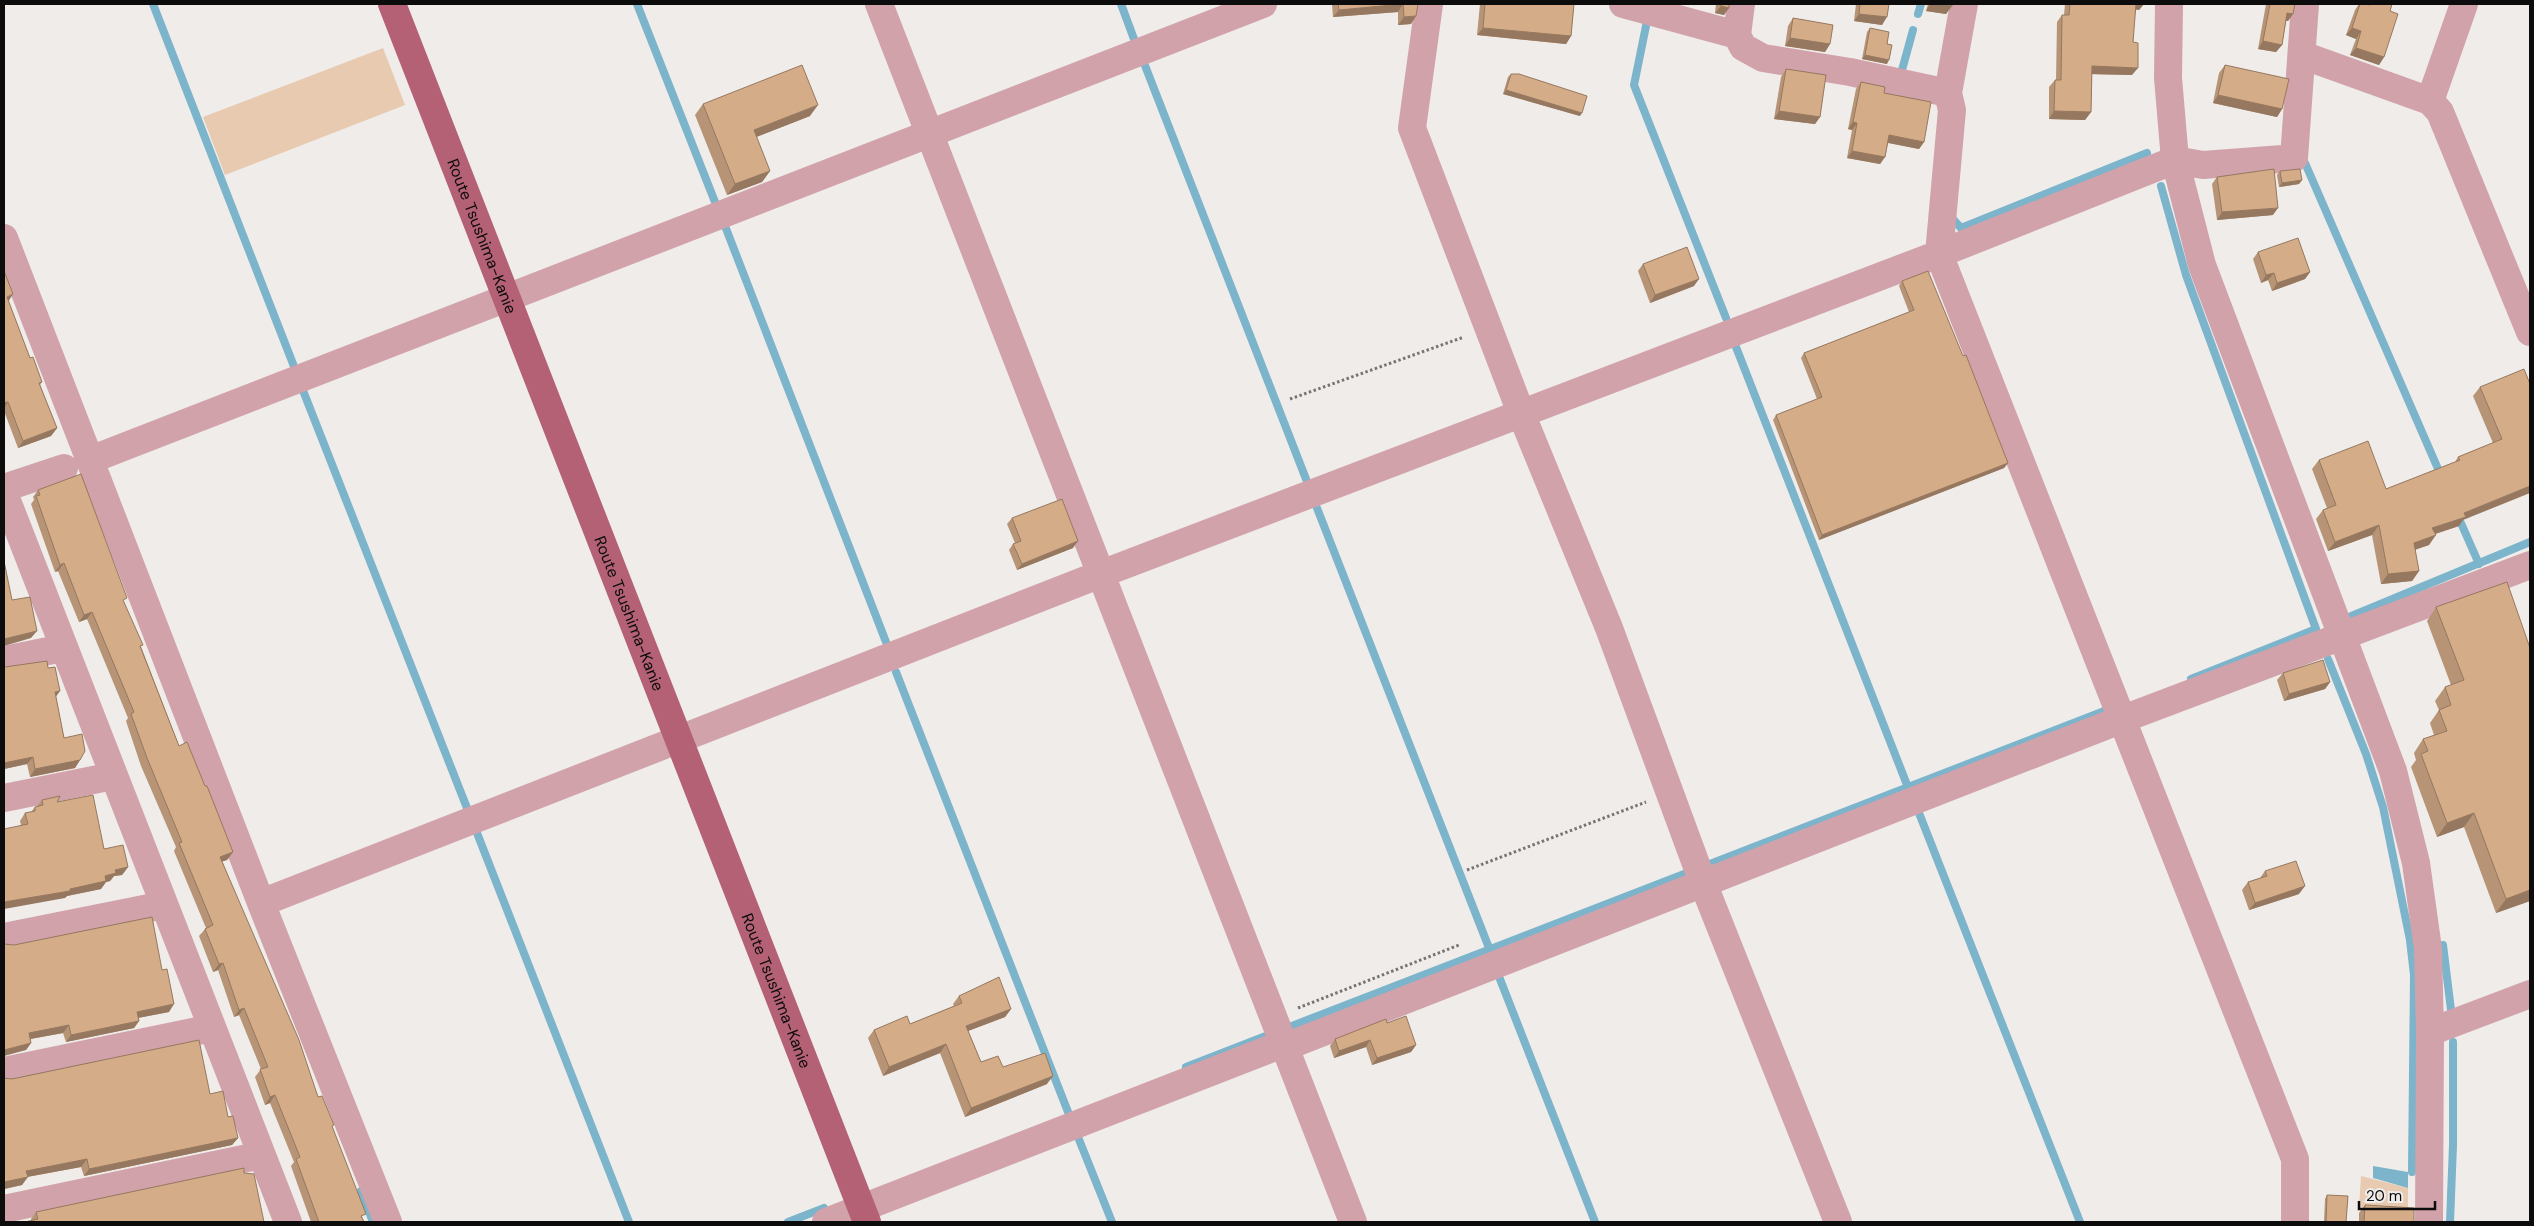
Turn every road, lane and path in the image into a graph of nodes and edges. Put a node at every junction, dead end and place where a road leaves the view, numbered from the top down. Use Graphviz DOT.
graph roads {
  1 [pos="392,4"];
  2 [pos="879,4"];
  3 [pos="1263,4"];
  4 [pos="1430,4"];
  5 [pos="1623,4"];
  6 [pos="1741,4"];
  7 [pos="1964,4"];
  8 [pos="2169,4"];
  9 [pos="2305,4"];
  10 [pos="2464,4"];
  11 [pos="1737,35"];
  12 [pos="2302,55"];
  13 [pos="1948,93"];
  14 [pos="2430,101"];
  15 [pos="929,133"];
  16 [pos="2175,160"];
  17 [pos="4,238"];
  18 [pos="1939,254"];
  19 [pos="507,298"];
  20 [pos="1487,328"];
  21 [pos="2530,332"];
  22 [pos="1290,399"];
  23 [pos="1521,413"];
  24 [pos="90,460"];
  25 [pos="64,468"];
  26 [pos="4,488"];
  27 [pos="4,493"];
  28 [pos="10,524"];
  29 [pos="2530,565"];
  30 [pos="1101,574"];
  31 [pos="2341,638"];
  32 [pos="63,648"];
  33 [pos="4,660"];
  34 [pos="2119,709"];
  35 [pos="679,741"];
  36 [pos="113,776"];
  37 [pos="1668,794"];
  38 [pos="4,798"];
  39 [pos="1467,870"];
  40 [pos="1698,872"];
  41 [pos="261,903"];
  42 [pos="164,905"];
  43 [pos="4,937"];
  44 [pos="1459,946"];
  45 [pos="2530,994"];
  46 [pos="212,1028"];
  47 [pos="2430,1032"];
  48 [pos="1279,1034"];
  49 [pos="4,1071"];
  50 [pos="262,1155"];
  51 [pos="4,1209"];
  52 [pos="864,1215"];
  53 [pos="288,1222"];
  54 [pos="388,1222"];
  55 [pos="826,1222"];
  56 [pos="1352,1222"];
  57 [pos="1838,1222"];
  58 [pos="2295,1222"];
  59 [pos="2429,1222"];
  1 -- 19 [label="main road, Route Tsushima-Kanie"];
  2 -- 15 [label="street"];
  3 -- 15 [label="street"];
  4 -- 20 [label="street"];
  5 -- 11 [label="street"];
  6 -- 11 [label="street"];
  7 -- 13 [label="street"];
  8 -- 16 [label="street"];
  9 -- 12 [label="street"];
  10 -- 14 [label="street"];
  11 -- 13 [label="street"];
  12 -- 14 [label="street"];
  12 -- 16 [label="street"];
  13 -- 18 [label="street"];
  14 -- 21 [label="street"];
  15 -- 19 [label="street"];
  15 -- 30 [label="street"];
  16 -- 18 [label="street"];
  16 -- 31 [label="street"];
  17 -- 24 [label="street"];
  18 -- 23 [label="street"];
  18 -- 34 [label="street"];
  19 -- 24 [label="street"];
  19 -- 35 [label="main road, Route Tsushima-Kanie"];
  20 -- 22 [label="path"];
  20 -- 23 [label="street"];
  23 -- 30 [label="street"];
  23 -- 37 [label="street"];
  24 -- 41 [label="street"];
  25 -- 26 [label="street"];
  27 -- 28 [label="street"];
  28 -- 32 [label="street"];
  29 -- 31 [label="street"];
  30 -- 35 [label="street"];
  30 -- 48 [label="street"];
  31 -- 34 [label="street"];
  31 -- 47 [label="street"];
  32 -- 33 [label="street"];
  32 -- 36 [label="street"];
  34 -- 40 [label="street"];
  34 -- 58 [label="street"];
  35 -- 41 [label="street"];
  35 -- 52 [label="main road, Route Tsushima-Kanie"];
  36 -- 38 [label="street"];
  36 -- 42 [label="street"];
  37 -- 39 [label="path"];
  37 -- 40 [label="street"];
  40 -- 48 [label="street"];
  40 -- 57 [label="street"];
  41 -- 54 [label="street"];
  42 -- 43 [label="street"];
  42 -- 46 [label="street"];
  44 -- 48 [label="path"];
  45 -- 47 [label="street"];
  46 -- 49 [label="street"];
  46 -- 50 [label="street"];
  47 -- 59 [label="street"];
  48 -- 52 [label="street"];
  48 -- 56 [label="street"];
  50 -- 51 [label="street"];
  50 -- 53 [label="street"];
  52 -- 55 [label="street"];
}
